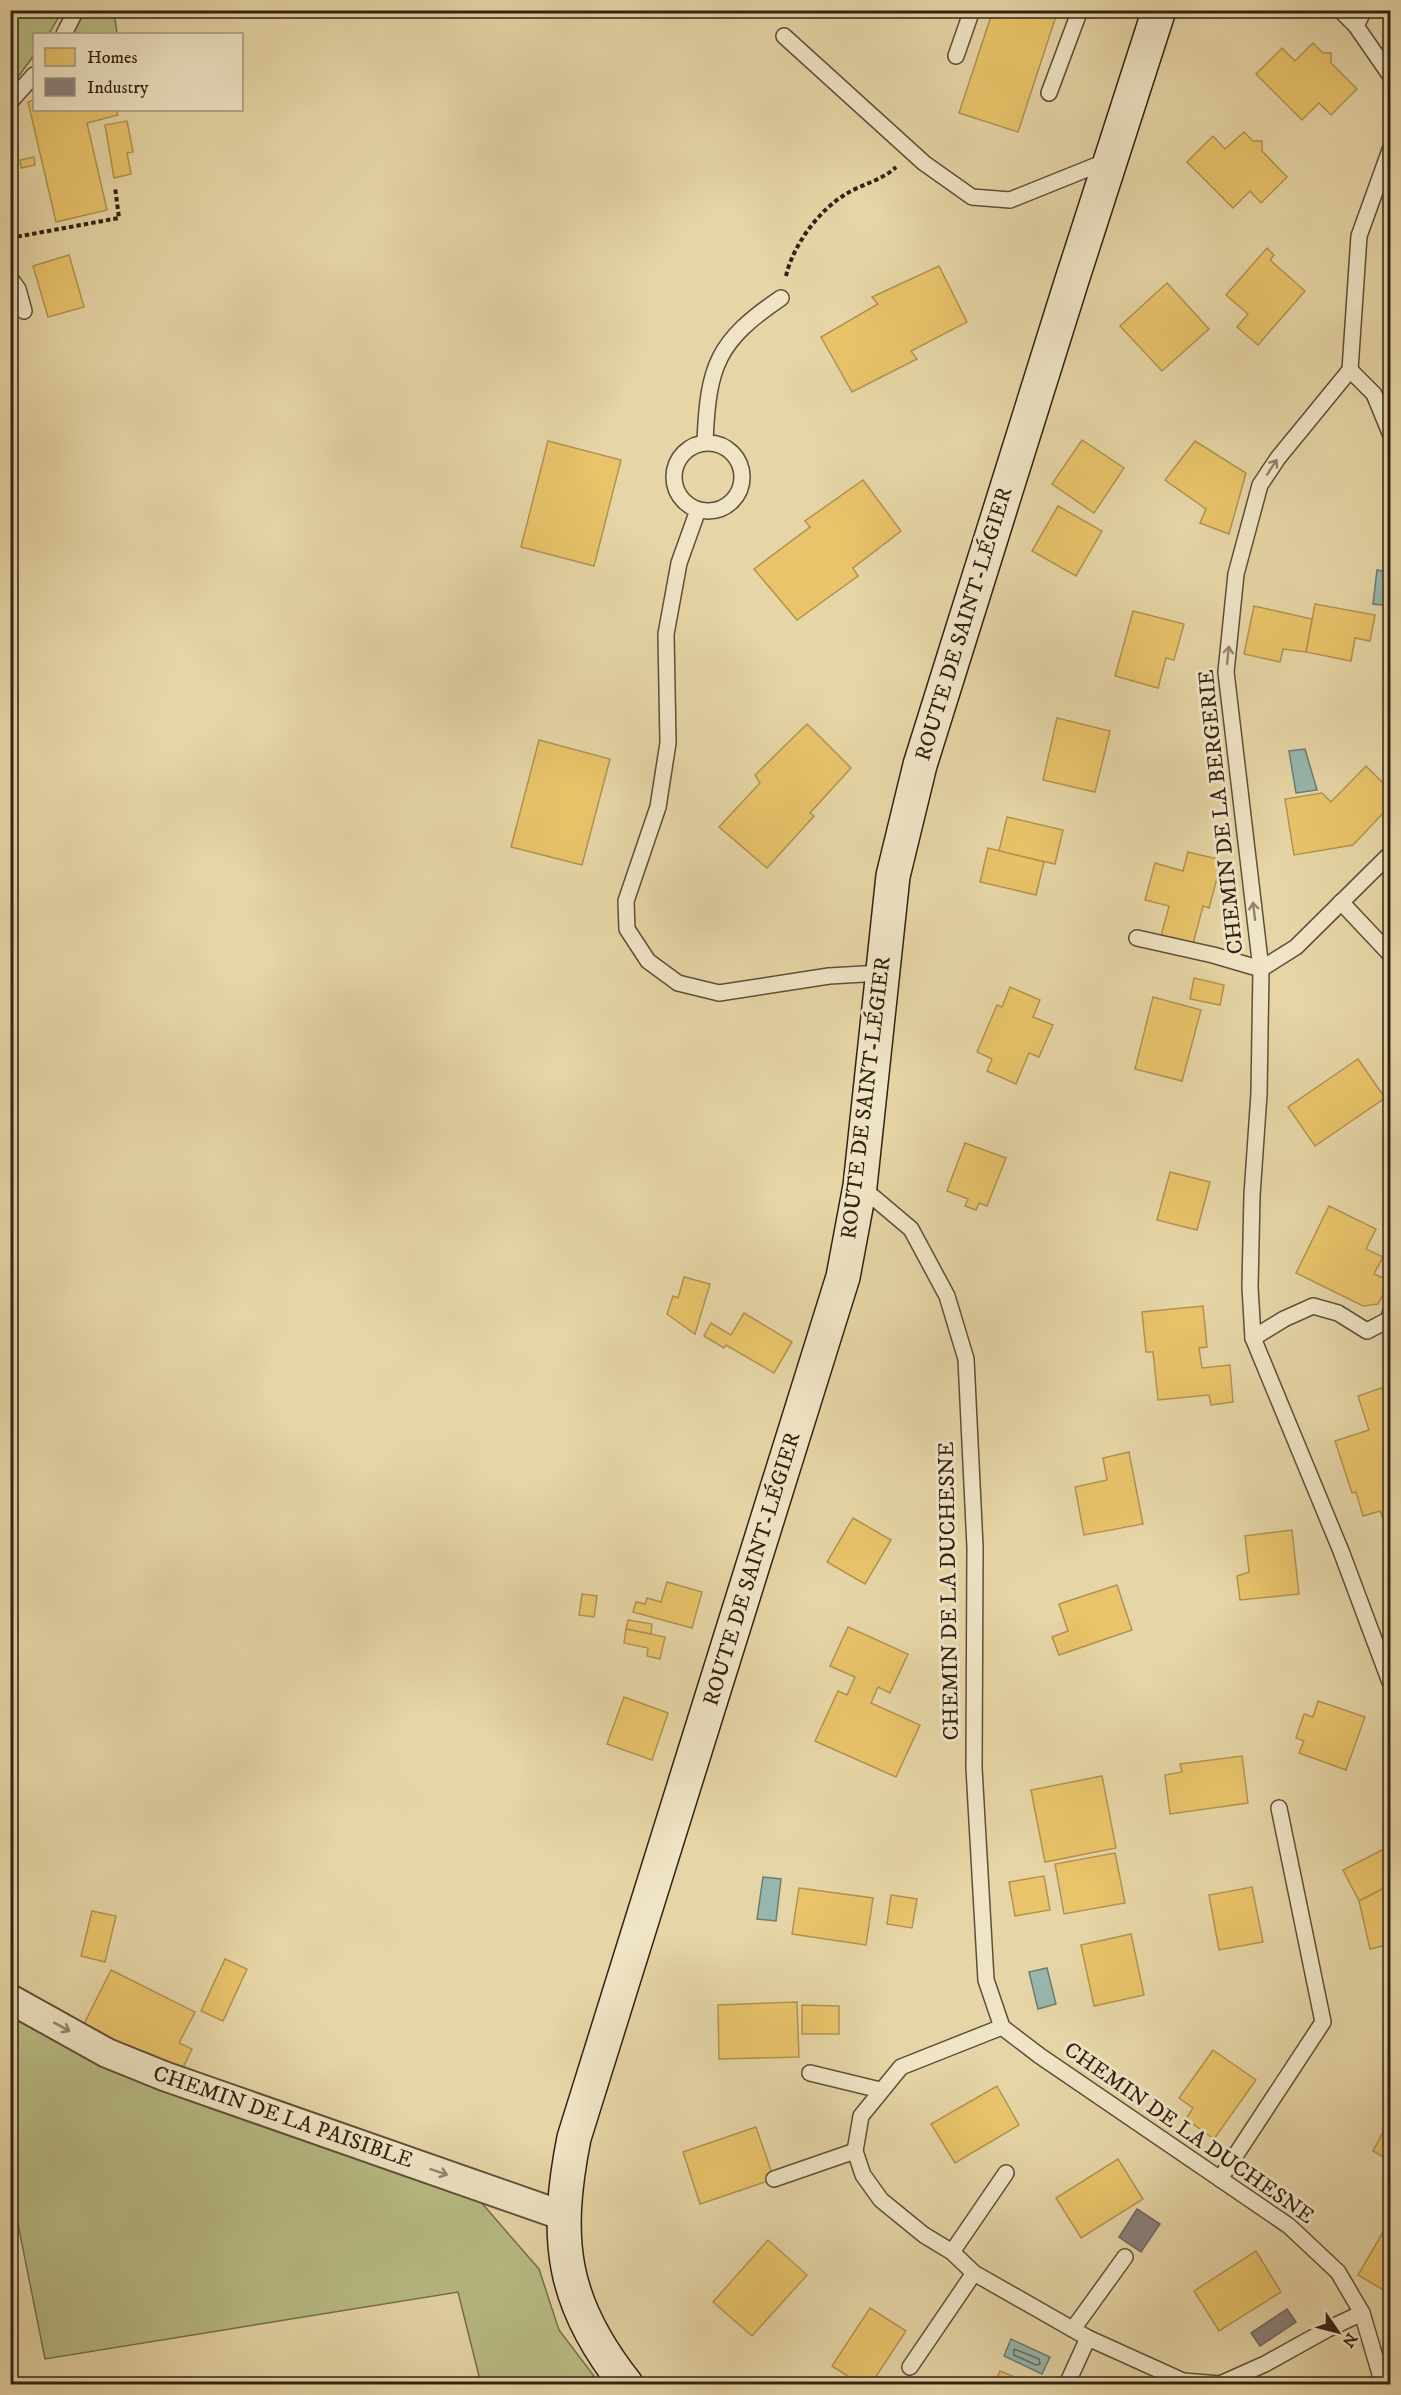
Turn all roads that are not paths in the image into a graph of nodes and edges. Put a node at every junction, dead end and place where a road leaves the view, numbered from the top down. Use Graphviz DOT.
graph roads {
  1 [pos="76,10"];
  2 [pos="972,10"];
  3 [pos="1080,10"];
  4 [pos="1160,10"];
  5 [pos="1340,10"];
  6 [pos="1364,10"];
  7 [pos="1356,26"];
  8 [pos="64,33"];
  9 [pos="784,36"];
  10 [pos="956,56"];
  11 [pos="1390,75"];
  12 [pos="33,76"];
  13 [pos="1049,93"];
  14 [pos="10,102"];
  15 [pos="1390,150"];
  16 [pos="1110,160"];
  17 [pos="10,278"];
  18 [pos="781,298"];
  19 [pos="24,311"];
  20 [pos="1350,370"];
  21 [pos="1390,433"];
  22 [pos="705,442"];
  23 [pos="698,510"];
  24 [pos="1390,854"];
  25 [pos="1341,902"];
  26 [pos="1137,938"];
  27 [pos="1390,954"];
  28 [pos="1261,969"];
  29 [pos="881,973"];
  30 [pos="860,1186"];
  31 [pos="1390,1314"];
  32 [pos="1253,1338"];
  33 [pos="1390,1682"];
  34 [pos="1279,1808"];
  35 [pos="10,1999"];
  36 [pos="1002,2027"];
  37 [pos="810,2073"];
  38 [pos="880,2090"];
  39 [pos="855,2151"];
  40 [pos="1006,2173"];
  41 [pos="774,2179"];
  42 [pos="1220,2179"];
  43 [pos="564,2216"];
  44 [pos="952,2252"];
  45 [pos="1125,2257"];
  46 [pos="974,2273"];
  47 [pos="1362,2313"];
  48 [pos="1073,2329"];
  49 [pos="1088,2338"];
  50 [pos="910,2367"];
  51 [pos="1220,2384"];
  52 [pos="626,2385"];
  53 [pos="1067,2385"];
  54 [pos="1383,2385"];
  1 -- 8 [label="lane"];
  2 -- 10 [label="lane"];
  3 -- 13 [label="lane"];
  4 -- 16 [label="main road, ROUTE DE SAINT-LÉGIER"];
  5 -- 7 [label="lane"];
  6 -- 7 [label="lane"];
  7 -- 11 [label="lane"];
  9 -- 16 [label="lane"];
  12 -- 14 [label="lane"];
  15 -- 20 [label="lane"];
  16 -- 29 [label="main road, ROUTE DE SAINT-LÉGIER"];
  17 -- 19 [label="lane"];
  18 -- 22 [label="lane"];
  20 -- 21 [label="lane"];
  28 -- 20 [label="lane, CHEMIN DE LA BERGERIE, one-way"];
  22 -- 23 [label="lane"];
  22 -- 23 [label="lane"];
  23 -- 29 [label="lane"];
  24 -- 25 [label="lane, CHEMIN DE LA BERGERIE"];
  25 -- 27 [label="lane"];
  25 -- 28 [label="lane, CHEMIN DE LA BERGERIE"];
  26 -- 28 [label="lane"];
  28 -- 32 [label="lane, CHEMIN DE LA BERGERIE"];
  29 -- 30 [label="main road, ROUTE DE SAINT-LÉGIER"];
  30 -- 36 [label="lane, CHEMIN DE LA DUCHESNE"];
  30 -- 43 [label="main road, ROUTE DE SAINT-LÉGIER"];
  31 -- 32 [label="lane"];
  32 -- 33 [label="lane, CHEMIN DE LA BERGERIE"];
  34 -- 42 [label="lane"];
  35 -- 43 [label="street, CHEMIN DE LA PAISIBLE, one-way"];
  36 -- 38 [label="lane"];
  36 -- 42 [label="lane, CHEMIN DE LA DUCHESNE"];
  37 -- 38 [label="lane"];
  38 -- 39 [label="lane"];
  39 -- 41 [label="lane"];
  39 -- 44 [label="lane"];
  40 -- 44 [label="lane"];
  42 -- 47 [label="lane, CHEMIN DE LA DUCHESNE"];
  43 -- 52 [label="main road, ROUTE DE SAINT-LÉGIER"];
  44 -- 46 [label="lane"];
  45 -- 48 [label="lane"];
  46 -- 48 [label="lane"];
  46 -- 50 [label="lane"];
  47 -- 51 [label="lane"];
  47 -- 54 [label="lane, CHEMIN DE LA DUCHESNE"];
  48 -- 49 [label="lane"];
  49 -- 51 [label="lane"];
  49 -- 53 [label="lane"];
}
